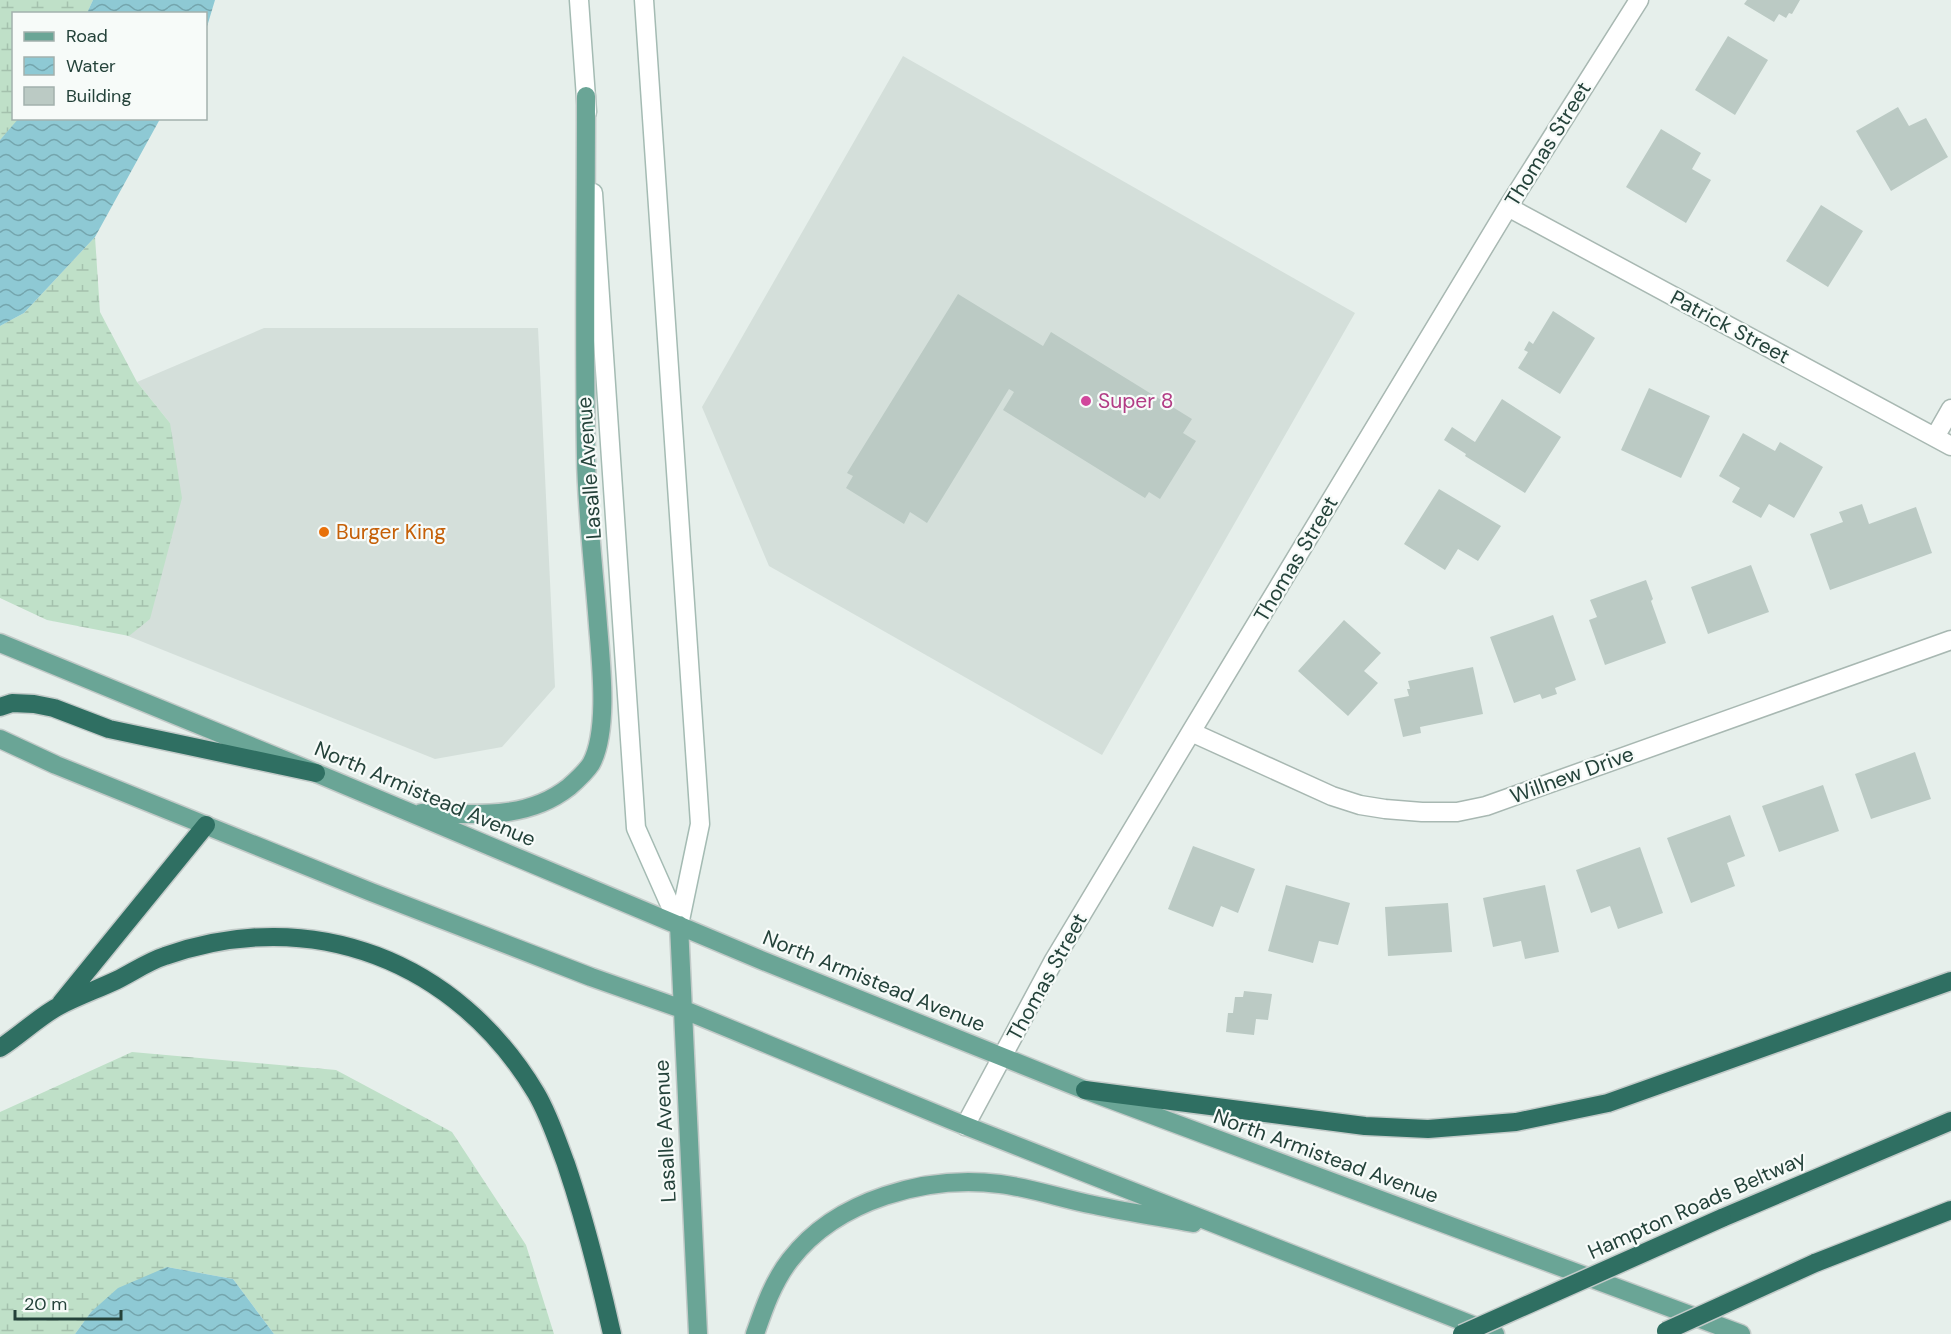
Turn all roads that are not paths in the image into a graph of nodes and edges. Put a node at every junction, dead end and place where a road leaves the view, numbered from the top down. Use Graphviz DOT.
graph roads {
  1 [pos="579,0"];
  2 [pos="644,0"];
  3 [pos="1639,0"];
  4 [pos="586,96"];
  5 [pos="1508,207"];
  6 [pos="1951,409"];
  7 [pos="1935,437"];
  8 [pos="1951,446"];
  9 [pos="1951,640"];
  10 [pos="0,643"];
  11 [pos="0,707"];
  12 [pos="1191,732"];
  13 [pos="0,739"];
  14 [pos="316,773"];
  15 [pos="409,812"];
  16 [pos="206,825"];
  17 [pos="679,925"];
  18 [pos="1951,981"];
  19 [pos="58,1007"];
  20 [pos="681,1009"];
  21 [pos="0,1048"];
  22 [pos="1002,1057"];
  23 [pos="1085,1090"];
  24 [pos="1951,1121"];
  25 [pos="965,1126"];
  26 [pos="1951,1210"];
  27 [pos="1236,1232"];
  28 [pos="1662,1333"];
  29 [pos="612,1334"];
  30 [pos="698,1334"];
  31 [pos="755,1334"];
  32 [pos="1462,1334"];
  33 [pos="1495,1334"];
  34 [pos="1741,1334"];
  1 -- 4 [label="street, Lasalle Avenue"];
  2 -- 17 [label="street, Lasalle Avenue"];
  3 -- 5 [label="street, Thomas Street"];
  4 -- 15 [label="main road"];
  4 -- 17 [label="street, Lasalle Avenue"];
  5 -- 7 [label="street, Patrick Street"];
  5 -- 12 [label="street, Thomas Street"];
  6 -- 7 [label="street"];
  7 -- 8 [label="street, Patrick Street"];
  9 -- 12 [label="street, Willnew Drive"];
  10 -- 14 [label="main road, North Armistead Avenue"];
  11 -- 14 [label="highway"];
  12 -- 22 [label="street, Thomas Street"];
  13 -- 16 [label="main road"];
  14 -- 15 [label="main road, North Armistead Avenue"];
  15 -- 17 [label="main road, North Armistead Avenue"];
  16 -- 19 [label="highway"];
  16 -- 20 [label="main road"];
  17 -- 20 [label="main road, Lasalle Avenue"];
  17 -- 22 [label="main road, North Armistead Avenue"];
  18 -- 23 [label="highway"];
  19 -- 21 [label="highway"];
  19 -- 29 [label="highway"];
  20 -- 25 [label="main road"];
  20 -- 30 [label="main road, Lasalle Avenue"];
  22 -- 23 [label="main road, North Armistead Avenue"];
  22 -- 25 [label="street, Thomas Street"];
  23 -- 34 [label="main road, North Armistead Avenue"];
  24 -- 32 [label="highway, Hampton Roads Beltway, bridge"];
  25 -- 27 [label="main road"];
  26 -- 28 [label="highway, bridge"];
  27 -- 31 [label="main road"];
  27 -- 33 [label="main road"];
}
